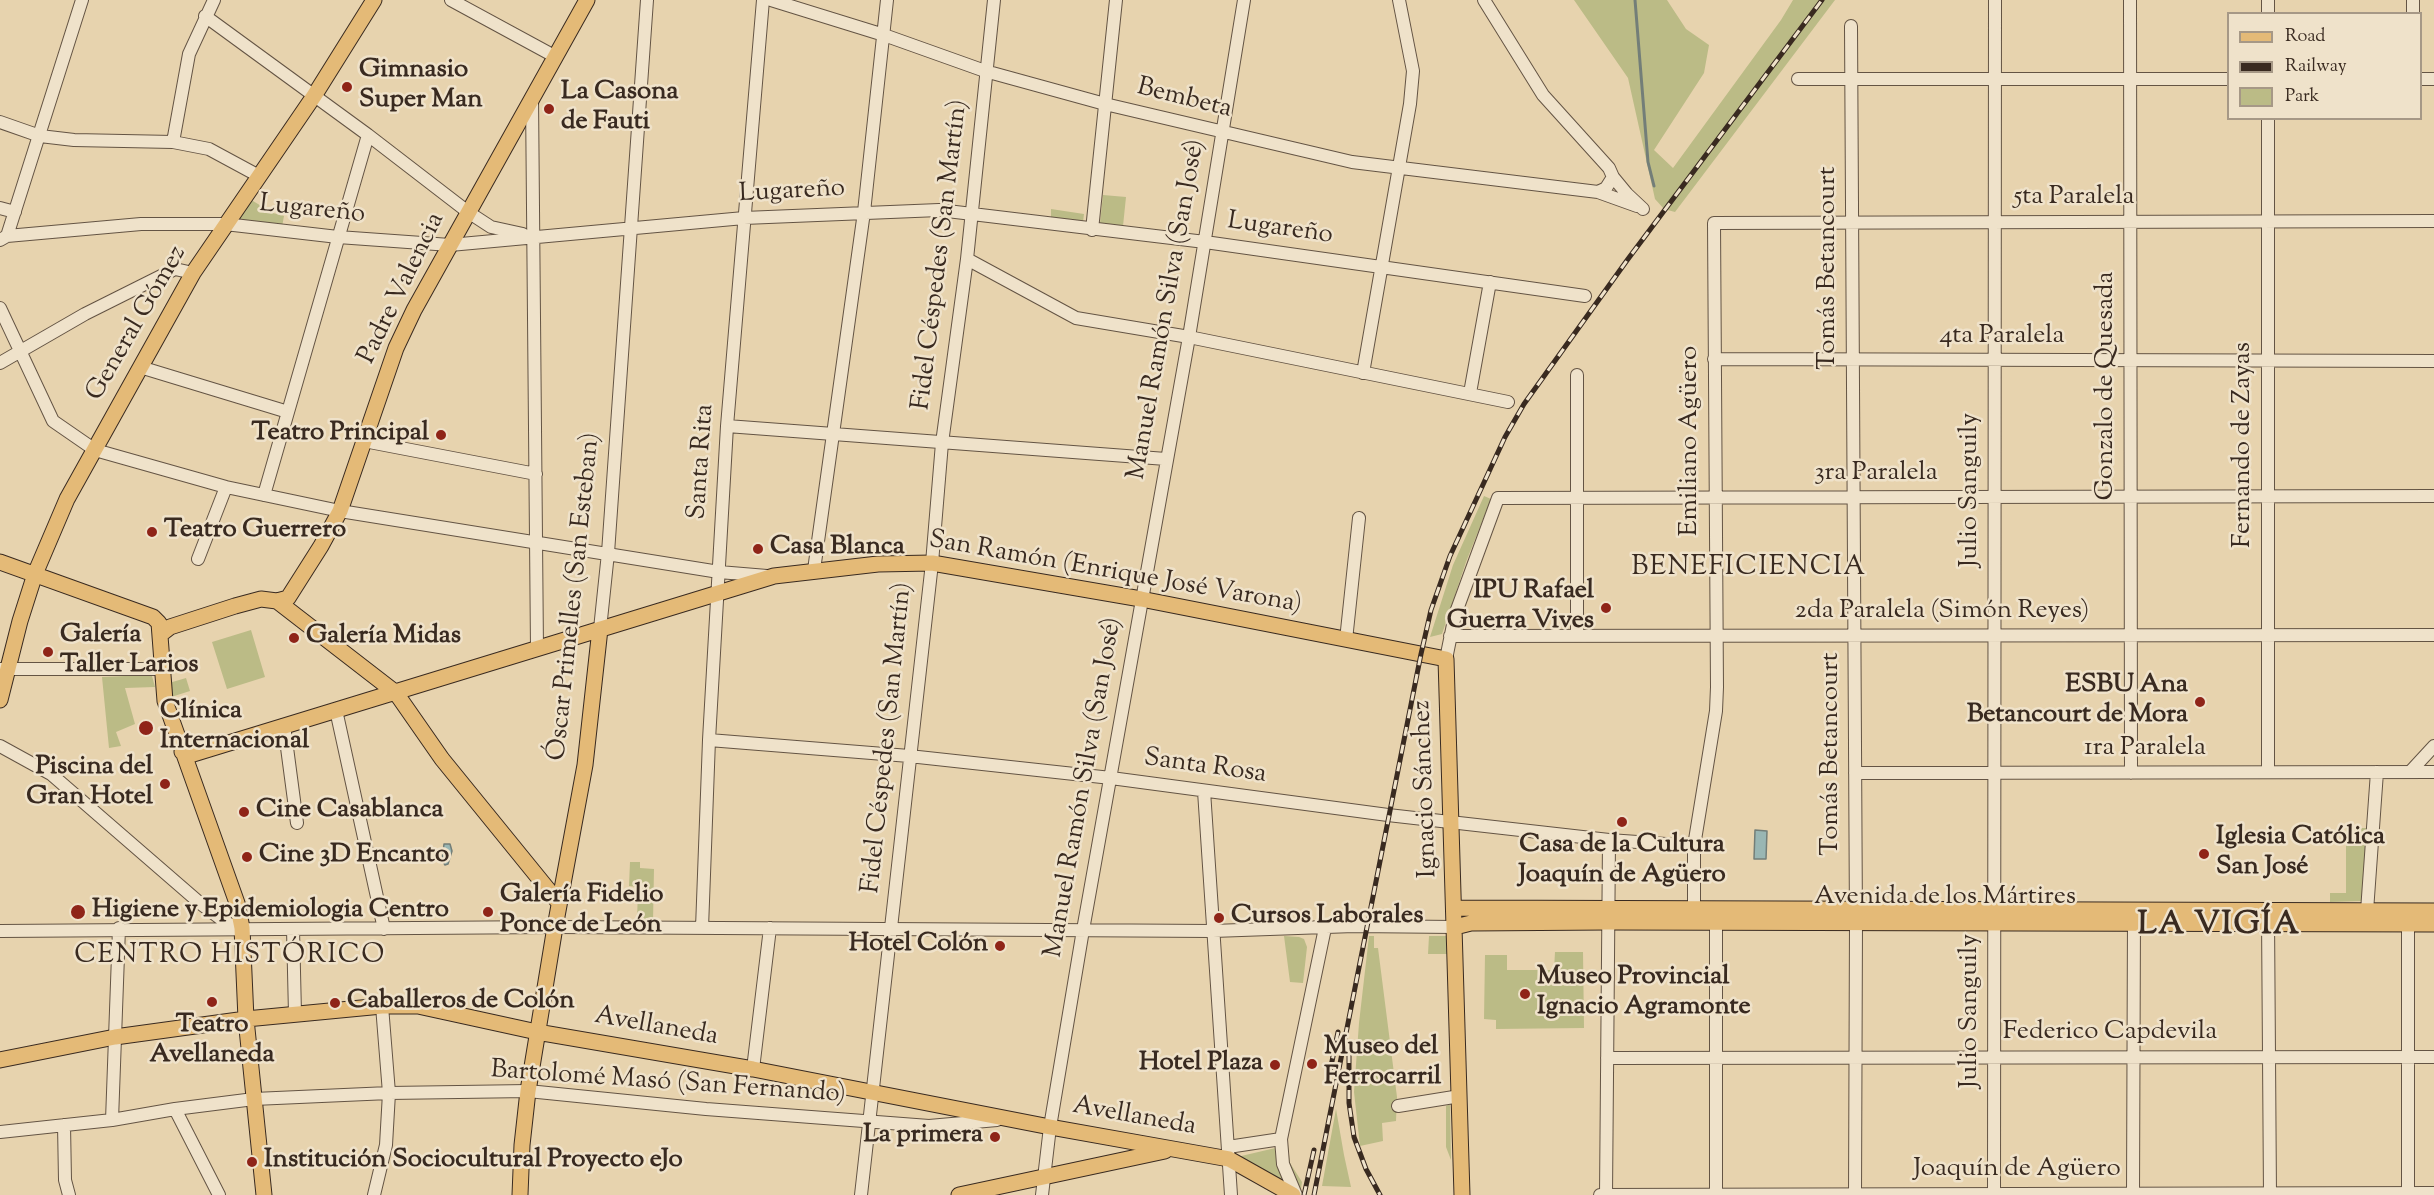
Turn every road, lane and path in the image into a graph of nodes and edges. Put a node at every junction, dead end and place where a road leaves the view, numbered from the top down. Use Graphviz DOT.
graph roads {
  1 [pos="82,0"];
  2 [pos="213,0"];
  3 [pos="374,0"];
  4 [pos="451,0"];
  5 [pos="587,0"];
  6 [pos="647,0"];
  7 [pos="763,0"];
  8 [pos="771,0"];
  9 [pos="887,0"];
  10 [pos="994,0"];
  11 [pos="1116,0"];
  12 [pos="1244,0"];
  13 [pos="1399,0"];
  14 [pos="1484,0"];
  15 [pos="1995,0"];
  16 [pos="2130,0"];
  17 [pos="205,15"];
  18 [pos="1851,26"];
  19 [pos="884,35"];
  20 [pos="556,57"];
  21 [pos="985,71"];
  22 [pos="1798,79"];
  23 [pos="1993,79"];
  24 [pos="2130,79"];
  25 [pos="2227,79"];
  26 [pos="1851,80"];
  27 [pos="314,96"];
  28 [pos="532,96"];
  29 [pos="1105,104"];
  30 [pos="2268,120"];
  31 [pos="0,122"];
  32 [pos="1221,133"];
  33 [pos="368,135"];
  34 [pos="40,136"];
  35 [pos="173,142"];
  36 [pos="1398,169"];
  37 [pos="259,176"];
  38 [pos="1613,177"];
  39 [pos="1598,192"];
  40 [pos="0,208"];
  41 [pos="15,212"];
  42 [pos="468,212"];
  43 [pos="864,212"];
  44 [pos="971,213"];
  45 [pos="744,218"];
  46 [pos="232,221"];
  47 [pos="2130,221"];
  48 [pos="2267,221"];
  49 [pos="2434,221"];
  50 [pos="1852,222"];
  51 [pos="1994,222"];
  52 [pos="1714,223"];
  53 [pos="630,229"];
  54 [pos="1092,230"];
  55 [pos="338,237"];
  56 [pos="532,237"];
  57 [pos="3,238"];
  58 [pos="1205,242"];
  59 [pos="450,245"];
  60 [pos="967,259"];
  61 [pos="1382,266"];
  62 [pos="193,273"];
  63 [pos="1491,282"];
  64 [pos="1585,296"];
  65 [pos="0,308"];
  66 [pos="1189,337"];
  67 [pos="19,352"];
  68 [pos="1714,360"];
  69 [pos="1853,360"];
  70 [pos="1994,360"];
  71 [pos="2130,360"];
  72 [pos="2268,361"];
  73 [pos="2434,361"];
  74 [pos="0,363"];
  75 [pos="140,367"];
  76 [pos="1363,373"];
  77 [pos="1577,375"];
  78 [pos="1470,393"];
  79 [pos="1508,402"];
  80 [pos="288,412"];
  81 [pos="727,426"];
  82 [pos="834,433"];
  83 [pos="364,441"];
  84 [pos="942,443"];
  85 [pos="95,450"];
  86 [pos="1166,459"];
  87 [pos="536,474"];
  88 [pos="226,487"];
  89 [pos="264,495"];
  90 [pos="1853,496"];
  91 [pos="2434,496"];
  92 [pos="1994,497"];
  93 [pos="2131,497"];
  94 [pos="2267,497"];
  95 [pos="1498,498"];
  96 [pos="1578,498"];
  97 [pos="1715,498"];
  98 [pos="340,511"];
  99 [pos="1359,518"];
  100 [pos="536,542"];
  101 [pos="608,553"];
  102 [pos="198,560"];
  103 [pos="0,562"];
  104 [pos="932,563"];
  105 [pos="814,570"];
  106 [pos="719,572"];
  107 [pos="35,574"];
  108 [pos="774,576"];
  109 [pos="718,594"];
  110 [pos="1141,599"];
  111 [pos="278,602"];
  112 [pos="600,629"];
  113 [pos="161,634"];
  114 [pos="1994,635"];
  115 [pos="2131,635"];
  116 [pos="2267,635"];
  117 [pos="2434,635"];
  118 [pos="1449,636"];
  119 [pos="1577,636"];
  120 [pos="1716,636"];
  121 [pos="1854,636"];
  122 [pos="1346,640"];
  123 [pos="537,648"];
  124 [pos="1446,659"];
  125 [pos="4,669"];
  126 [pos="161,669"];
  127 [pos="396,693"];
  128 [pos="0,700"];
  129 [pos="336,710"];
  130 [pos="284,725"];
  131 [pos="709,740"];
  132 [pos="0,746"];
  133 [pos="2434,746"];
  134 [pos="182,752"];
  135 [pos="909,756"];
  136 [pos="2268,772"];
  137 [pos="2377,772"];
  138 [pos="2410,772"];
  139 [pos="2434,772"];
  140 [pos="1855,773"];
  141 [pos="1995,773"];
  142 [pos="2131,773"];
  143 [pos="1111,778"];
  144 [pos="1204,791"];
  145 [pos="1451,822"];
  146 [pos="297,823"];
  147 [pos="1609,840"];
  148 [pos="1694,846"];
  149 [pos="560,903"];
  150 [pos="1455,908"];
  151 [pos="1694,909"];
  152 [pos="2367,911"];
  153 [pos="2434,911"];
  154 [pos="1608,915"];
  155 [pos="1716,915"];
  156 [pos="1472,916"];
  157 [pos="1856,916"];
  158 [pos="1995,917"];
  159 [pos="2134,917"];
  160 [pos="2268,917"];
  161 [pos="2408,917"];
  162 [pos="2434,924"];
  163 [pos="555,927"];
  164 [pos="1455,927"];
  165 [pos="119,928"];
  166 [pos="702,928"];
  167 [pos="770,928"];
  168 [pos="1325,928"];
  169 [pos="293,929"];
  170 [pos="384,929"];
  171 [pos="891,929"];
  172 [pos="242,930"];
  173 [pos="1083,930"];
  174 [pos="0,931"];
  175 [pos="1213,931"];
  176 [pos="382,1006"];
  177 [pos="295,1014"];
  178 [pos="246,1019"];
  179 [pos="537,1032"];
  180 [pos="115,1036"];
  181 [pos="2133,1056"];
  182 [pos="2269,1056"];
  183 [pos="1856,1057"];
  184 [pos="1995,1057"];
  185 [pos="2408,1057"];
  186 [pos="2434,1057"];
  187 [pos="1607,1058"];
  188 [pos="1716,1058"];
  189 [pos="0,1060"];
  190 [pos="753,1070"];
  191 [pos="528,1091"];
  192 [pos="871,1092"];
  193 [pos="389,1093"];
  194 [pos="1460,1096"];
  195 [pos="254,1099"];
  196 [pos="1398,1106"];
  197 [pos="176,1109"];
  198 [pos="1011,1119"];
  199 [pos="112,1120"];
  200 [pos="868,1122"];
  201 [pos="64,1125"];
  202 [pos="1050,1127"];
  203 [pos="0,1132"];
  204 [pos="1281,1138"];
  205 [pos="1170,1150"];
  206 [pos="1228,1153"];
  207 [pos="1043,1179"];
  208 [pos="2434,1193"];
  209 [pos="1994,1194"];
  210 [pos="2133,1194"];
  211 [pos="2270,1194"];
  212 [pos="2408,1194"];
  213 [pos="69,1195"];
  214 [pos="219,1195"];
  215 [pos="264,1195"];
  216 [pos="374,1195"];
  217 [pos="520,1195"];
  218 [pos="861,1195"];
  219 [pos="959,1195"];
  220 [pos="1042,1195"];
  221 [pos="1231,1195"];
  222 [pos="1295,1195"];
  223 [pos="1462,1195"];
  224 [pos="1600,1195"];
  225 [pos="1606,1195"];
  226 [pos="1716,1195"];
  227 [pos="1855,1195"];
  1 -- 34 [label="street"];
  2 -- 17 [label="street"];
  3 -- 27 [label="main road, General Gómez"];
  4 -- 20 [label="street"];
  5 -- 20 [label="main road, Padre Valencia"];
  6 -- 53 [label="street, Óscar Primelles (San Esteban)"];
  7 -- 45 [label="street, Santa Rita"];
  8 -- 19 [label="street, Bembeta"];
  9 -- 19 [label="street"];
  10 -- 21 [label="street, Fidel Céspedes (San Martín)"];
  11 -- 29 [label="street"];
  12 -- 32 [label="street, Manuel Ramón Silva (San José)"];
  13 -- 36 [label="street"];
  14 -- 38 [label="street"];
  15 -- 23 [label="street, Julio Sanguily"];
  16 -- 24 [label="street, Gonzalo de Quesada"];
  17 -- 27 [label="street"];
  17 -- 35 [label="street"];
  18 -- 26 [label="street, Tomás Betancourt"];
  19 -- 21 [label="street, Bembeta"];
  19 -- 43 [label="street"];
  20 -- 28 [label="main road, Padre Valencia"];
  21 -- 29 [label="street, Bembeta"];
  21 -- 44 [label="street, Fidel Céspedes (San Martín)"];
  22 -- 26 [label="street"];
  23 -- 24 [label="street"];
  23 -- 26 [label="street"];
  23 -- 51 [label="street, Julio Sanguily"];
  24 -- 25 [label="street"];
  24 -- 47 [label="street, Gonzalo de Quesada"];
  26 -- 50 [label="street, Tomás Betancourt"];
  27 -- 33 [label="street"];
  27 -- 37 [label="main road, General Gómez"];
  28 -- 42 [label="main road, Padre Valencia"];
  28 -- 56 [label="street"];
  29 -- 32 [label="street, Bembeta"];
  29 -- 54 [label="street"];
  30 -- 48 [label="street, Fernando de Zayas"];
  31 -- 34 [label="street"];
  32 -- 36 [label="street, Bembeta"];
  32 -- 58 [label="street, Manuel Ramón Silva (San José)"];
  33 -- 42 [label="street"];
  33 -- 55 [label="street"];
  34 -- 35 [label="street"];
  34 -- 41 [label="street"];
  35 -- 37 [label="street"];
  36 -- 39 [label="street, Bembeta"];
  36 -- 61 [label="street"];
  37 -- 46 [label="main road, General Gómez"];
  38 -- 39 [label="street"];
  38 -- 39 [label="street, Bembeta"];
  40 -- 41 [label="street"];
  41 -- 57 [label="street"];
  42 -- 56 [label="street"];
  42 -- 59 [label="main road, Padre Valencia"];
  43 -- 44 [label="street, Lugareño"];
  43 -- 45 [label="street, Lugareño"];
  43 -- 82 [label="street"];
  44 -- 54 [label="street, Lugareño"];
  44 -- 60 [label="street, Fidel Céspedes (San Martín)"];
  45 -- 53 [label="street, Lugareño"];
  45 -- 81 [label="street, Santa Rita"];
  46 -- 55 [label="street, Lugareño"];
  46 -- 57 [label="street, Lugareño"];
  46 -- 62 [label="main road, General Gómez"];
  47 -- 48 [label="street, 5ta Paralela"];
  47 -- 51 [label="street, 5ta Paralela"];
  47 -- 71 [label="street, Gonzalo de Quesada"];
  48 -- 49 [label="street, 5ta Paralela"];
  48 -- 72 [label="street, Fernando de Zayas"];
  50 -- 51 [label="street, 5ta Paralela"];
  50 -- 52 [label="street, 5ta Paralela"];
  50 -- 69 [label="street, Tomás Betancourt"];
  51 -- 70 [label="street, Julio Sanguily"];
  52 -- 68 [label="street, Emiliano Agüero"];
  53 -- 56 [label="street, Lugareño"];
  53 -- 101 [label="street, Óscar Primelles (San Esteban)"];
  54 -- 58 [label="street, Lugareño"];
  55 -- 59 [label="street, Lugareño"];
  55 -- 80 [label="street"];
  56 -- 59 [label="street, Lugareño"];
  56 -- 87 [label="street"];
  58 -- 61 [label="street, Lugareño"];
  58 -- 66 [label="street, Manuel Ramón Silva (San José)"];
  59 -- 83 [label="main road, Padre Valencia"];
  60 -- 66 [label="street"];
  60 -- 84 [label="street, Fidel Céspedes (San Martín)"];
  61 -- 63 [label="street, Lugareño"];
  61 -- 76 [label="street"];
  62 -- 67 [label="street"];
  62 -- 75 [label="main road, General Gómez"];
  63 -- 64 [label="street, Lugareño"];
  63 -- 78 [label="street"];
  65 -- 67 [label="street"];
  66 -- 76 [label="street"];
  66 -- 86 [label="street, Manuel Ramón Silva (San José)"];
  67 -- 74 [label="street"];
  67 -- 85 [label="street"];
  68 -- 69 [label="street, 4ta Paralela"];
  68 -- 97 [label="street, Emiliano Agüero"];
  69 -- 70 [label="street, 4ta Paralela"];
  69 -- 90 [label="street, Tomás Betancourt"];
  70 -- 71 [label="street, 4ta Paralela"];
  70 -- 92 [label="street, Julio Sanguily"];
  71 -- 72 [label="street, 4ta Paralela"];
  71 -- 93 [label="street, Gonzalo de Quesada"];
  72 -- 73 [label="street, 4ta Paralela"];
  72 -- 94 [label="street, Fernando de Zayas"];
  75 -- 80 [label="street"];
  75 -- 85 [label="main road, General Gómez"];
  76 -- 78 [label="street"];
  77 -- 96 [label="street"];
  78 -- 79 [label="street"];
  80 -- 89 [label="street"];
  81 -- 82 [label="street"];
  81 -- 106 [label="street, Santa Rita"];
  82 -- 84 [label="street"];
  82 -- 105 [label="street"];
  83 -- 87 [label="street"];
  83 -- 98 [label="main road, Padre Valencia"];
  84 -- 86 [label="street"];
  84 -- 104 [label="street, Fidel Céspedes (San Martín)"];
  85 -- 88 [label="street"];
  85 -- 107 [label="main road, General Gómez"];
  86 -- 110 [label="street, Manuel Ramón Silva (San José)"];
  87 -- 100 [label="street"];
  88 -- 89 [label="street"];
  88 -- 102 [label="street"];
  89 -- 98 [label="street"];
  90 -- 92 [label="street, 3ra Paralela"];
  90 -- 97 [label="street, 3ra Paralela"];
  90 -- 121 [label="street, Tomás Betancourt"];
  91 -- 94 [label="street, 3ra Paralela"];
  92 -- 93 [label="street, 3ra Paralela"];
  92 -- 114 [label="street, Julio Sanguily"];
  93 -- 94 [label="street, 3ra Paralela"];
  93 -- 115 [label="street, Gonzalo de Quesada"];
  94 -- 116 [label="street, Fernando de Zayas"];
  95 -- 96 [label="street, 3ra Paralela"];
  95 -- 118 [label="street, Ignacio Sánchez"];
  96 -- 97 [label="street, 3ra Paralela"];
  96 -- 119 [label="street"];
  97 -- 120 [label="street, Emiliano Agüero"];
  98 -- 100 [label="street"];
  98 -- 111 [label="main road, Padre Valencia"];
  99 -- 122 [label="street"];
  100 -- 101 [label="street"];
  100 -- 123 [label="street"];
  101 -- 106 [label="street"];
  101 -- 112 [label="street, Óscar Primelles (San Esteban)"];
  103 -- 107 [label="main road"];
  104 -- 105 [label="main road, San Ramón (Enrique José Varona)"];
  104 -- 110 [label="main road, San Ramón (Enrique José Varona)"];
  104 -- 135 [label="street, Fidel Céspedes (San Martín)"];
  105 -- 108 [label="main road, San Ramón (Enrique José Varona)"];
  106 -- 108 [label="street"];
  106 -- 109 [label="street, Santa Rita"];
  107 -- 113 [label="main road"];
  107 -- 125 [label="main road, General Gómez"];
  108 -- 109 [label="main road, San Ramón (Enrique José Varona)"];
  109 -- 112 [label="main road, San Ramón (Enrique José Varona)"];
  109 -- 131 [label="street, Santa Rita"];
  110 -- 122 [label="main road, San Ramón (Enrique José Varona)"];
  110 -- 143 [label="street, Manuel Ramón Silva (San José)"];
  111 -- 113 [label="main road"];
  111 -- 127 [label="main road"];
  112 -- 123 [label="main road, San Ramón (Enrique José Varona)"];
  112 -- 149 [label="main road, Óscar Primelles (San Esteban)"];
  113 -- 126 [label="main road"];
  114 -- 115 [label="street, 2da Paralela (Simón Reyes)"];
  114 -- 121 [label="street, 2da Paralela (Simón Reyes)"];
  114 -- 141 [label="street, Julio Sanguily"];
  115 -- 116 [label="street, 2da Paralela (Simón Reyes)"];
  115 -- 142 [label="street, Gonzalo de Quesada"];
  116 -- 117 [label="street, 2da Paralela (Simón Reyes)"];
  116 -- 136 [label="street, Fernando de Zayas"];
  118 -- 119 [label="street, 2da Paralela (Simón Reyes)"];
  118 -- 124 [label="street, Ignacio Sánchez"];
  119 -- 120 [label="street, 2da Paralela (Simón Reyes)"];
  120 -- 121 [label="street, 2da Paralela (Simón Reyes)"];
  120 -- 148 [label="street, Emiliano Agüero"];
  121 -- 140 [label="street, Tomás Betancourt"];
  122 -- 124 [label="main road, San Ramón (Enrique José Varona)"];
  123 -- 127 [label="main road, San Ramón (Enrique José Varona)"];
  124 -- 145 [label="main road, Ignacio Sánchez"];
  125 -- 126 [label="street"];
  125 -- 128 [label="main road, General Gómez"];
  126 -- 134 [label="main road"];
  127 -- 129 [label="main road, San Ramón (Enrique José Varona)"];
  127 -- 149 [label="main road"];
  129 -- 130 [label="main road, San Ramón (Enrique José Varona)"];
  129 -- 170 [label="street"];
  130 -- 134 [label="main road, San Ramón (Enrique José Varona)"];
  130 -- 146 [label="street"];
  131 -- 135 [label="street, Santa Rosa"];
  131 -- 166 [label="street, Santa Rita"];
  132 -- 172 [label="street"];
  133 -- 138 [label="street"];
  134 -- 172 [label="main road"];
  135 -- 143 [label="street, Santa Rosa"];
  135 -- 171 [label="street, Fidel Céspedes (San Martín)"];
  136 -- 137 [label="street, 1ra Paralela"];
  136 -- 142 [label="street, 1ra Paralela"];
  137 -- 138 [label="street, 1ra Paralela"];
  137 -- 152 [label="street"];
  138 -- 139 [label="street, 1ra Paralela"];
  140 -- 141 [label="street, 1ra Paralela"];
  140 -- 157 [label="street, Tomás Betancourt"];
  141 -- 142 [label="street, 1ra Paralela"];
  141 -- 158 [label="street, Julio Sanguily"];
  143 -- 144 [label="street, Santa Rosa"];
  143 -- 173 [label="street, Manuel Ramón Silva (San José)"];
  144 -- 145 [label="street, Santa Rosa"];
  144 -- 175 [label="street"];
  145 -- 147 [label="street, Santa Rosa"];
  145 -- 150 [label="main road, Ignacio Sánchez"];
  147 -- 148 [label="street, Santa Rosa"];
  147 -- 154 [label="street"];
  148 -- 151 [label="street, Emiliano Agüero"];
  149 -- 163 [label="main road, Óscar Primelles (San Esteban)"];
  150 -- 156 [label="main road, Avenida de los Mártires"];
  150 -- 164 [label="main road, Ignacio Sánchez"];
  151 -- 154 [label="main road, Avenida de los Mártires"];
  151 -- 155 [label="main road, Avenida de los Mártires"];
  152 -- 160 [label="main road, Avenida de los Mártires"];
  152 -- 161 [label="main road, Avenida de los Mártires"];
  153 -- 161 [label="main road, Avenida de los Mártires"];
  154 -- 155 [label="main road, Avenida de los Mártires"];
  154 -- 156 [label="main road, Avenida de los Mártires"];
  154 -- 187 [label="street"];
  155 -- 157 [label="main road, Avenida de los Mártires"];
  155 -- 188 [label="street"];
  156 -- 164 [label="main road, Avenida de los Mártires"];
  157 -- 158 [label="main road, Avenida de los Mártires"];
  157 -- 183 [label="street, Tomás Betancourt"];
  158 -- 159 [label="main road, Avenida de los Mártires"];
  158 -- 184 [label="street, Julio Sanguily"];
  159 -- 160 [label="main road, Avenida de los Mártires"];
  159 -- 181 [label="street"];
  160 -- 161 [label="main road, Avenida de los Mártires"];
  160 -- 182 [label="street"];
  161 -- 162 [label="main road, Avenida de los Mártires"];
  161 -- 185 [label="street"];
  163 -- 166 [label="street"];
  163 -- 170 [label="street"];
  163 -- 179 [label="main road, Óscar Primelles (San Esteban)"];
  164 -- 168 [label="street"];
  164 -- 194 [label="main road, Ignacio Sánchez"];
  165 -- 172 [label="street"];
  165 -- 174 [label="street"];
  165 -- 180 [label="street"];
  166 -- 167 [label="street"];
  167 -- 171 [label="street"];
  167 -- 190 [label="street"];
  168 -- 175 [label="street"];
  168 -- 204 [label="street"];
  169 -- 170 [label="street"];
  169 -- 172 [label="street"];
  169 -- 177 [label="street"];
  171 -- 173 [label="street"];
  171 -- 192 [label="street, Fidel Céspedes (San Martín)"];
  172 -- 178 [label="main road"];
  173 -- 175 [label="street"];
  173 -- 202 [label="street, Manuel Ramón Silva (San José)"];
  175 -- 206 [label="street"];
  176 -- 177 [label="main road, Avellaneda"];
  176 -- 179 [label="main road, Avellaneda"];
  176 -- 193 [label="street"];
  177 -- 178 [label="main road, Avellaneda"];
  178 -- 180 [label="main road, Avellaneda"];
  178 -- 195 [label="main road"];
  179 -- 190 [label="main road, Avellaneda"];
  179 -- 191 [label="main road, Óscar Primelles (San Esteban)"];
  180 -- 189 [label="main road, Avellaneda"];
  180 -- 199 [label="street"];
  181 -- 182 [label="street, Federico Capdevila"];
  181 -- 184 [label="street, Federico Capdevila"];
  181 -- 210 [label="street"];
  182 -- 185 [label="street, Federico Capdevila"];
  182 -- 211 [label="street"];
  183 -- 184 [label="street, Federico Capdevila"];
  183 -- 188 [label="street, Federico Capdevila"];
  183 -- 227 [label="street, Tomás Betancourt"];
  184 -- 209 [label="street, Julio Sanguily"];
  185 -- 186 [label="street, Federico Capdevila"];
  185 -- 212 [label="street"];
  187 -- 188 [label="street, Federico Capdevila"];
  187 -- 225 [label="street"];
  188 -- 226 [label="street"];
  190 -- 192 [label="main road, Avellaneda"];
  191 -- 193 [label="street, Bartolomé Masó (San Fernando)"];
  191 -- 200 [label="street, Bartolomé Masó (San Fernando)"];
  191 -- 217 [label="main road, Óscar Primelles (San Esteban)"];
  192 -- 198 [label="main road, Avellaneda"];
  192 -- 200 [label="street, Fidel Céspedes (San Martín)"];
  193 -- 195 [label="street, Bartolomé Masó (San Fernando)"];
  193 -- 216 [label="street"];
  194 -- 196 [label="street"];
  194 -- 223 [label="main road, Ignacio Sánchez"];
  195 -- 197 [label="street, Bartolomé Masó (San Fernando)"];
  195 -- 215 [label="main road"];
  197 -- 199 [label="street, Bartolomé Masó (San Fernando)"];
  197 -- 214 [label="street"];
  198 -- 200 [label="street, Bartolomé Masó (San Fernando)"];
  198 -- 202 [label="main road, Avellaneda"];
  199 -- 201 [label="street, Bartolomé Masó (San Fernando)"];
  200 -- 218 [label="street, Fidel Céspedes (San Martín)"];
  201 -- 203 [label="street, Bartolomé Masó (San Fernando)"];
  201 -- 213 [label="street"];
  202 -- 205 [label="main road, Avellaneda"];
  202 -- 207 [label="street, Manuel Ramón Silva (San José)"];
  204 -- 206 [label="street"];
  204 -- 222 [label="street"];
  205 -- 206 [label="main road, Avellaneda"];
  205 -- 207 [label="main road"];
  206 -- 221 [label="street"];
  206 -- 222 [label="main road, Avellaneda"];
  207 -- 219 [label="main road"];
  207 -- 220 [label="street, Manuel Ramón Silva (San José)"];
  208 -- 212 [label="street, Joaquín de Agüero"];
  209 -- 210 [label="street, Joaquín de Agüero"];
  209 -- 227 [label="street, Joaquín de Agüero"];
  210 -- 211 [label="street, Joaquín de Agüero"];
  211 -- 212 [label="street, Joaquín de Agüero"];
  224 -- 225 [label="street, Joaquín de Agüero"];
  225 -- 226 [label="street, Joaquín de Agüero"];
  226 -- 227 [label="street, Joaquín de Agüero"];
}
